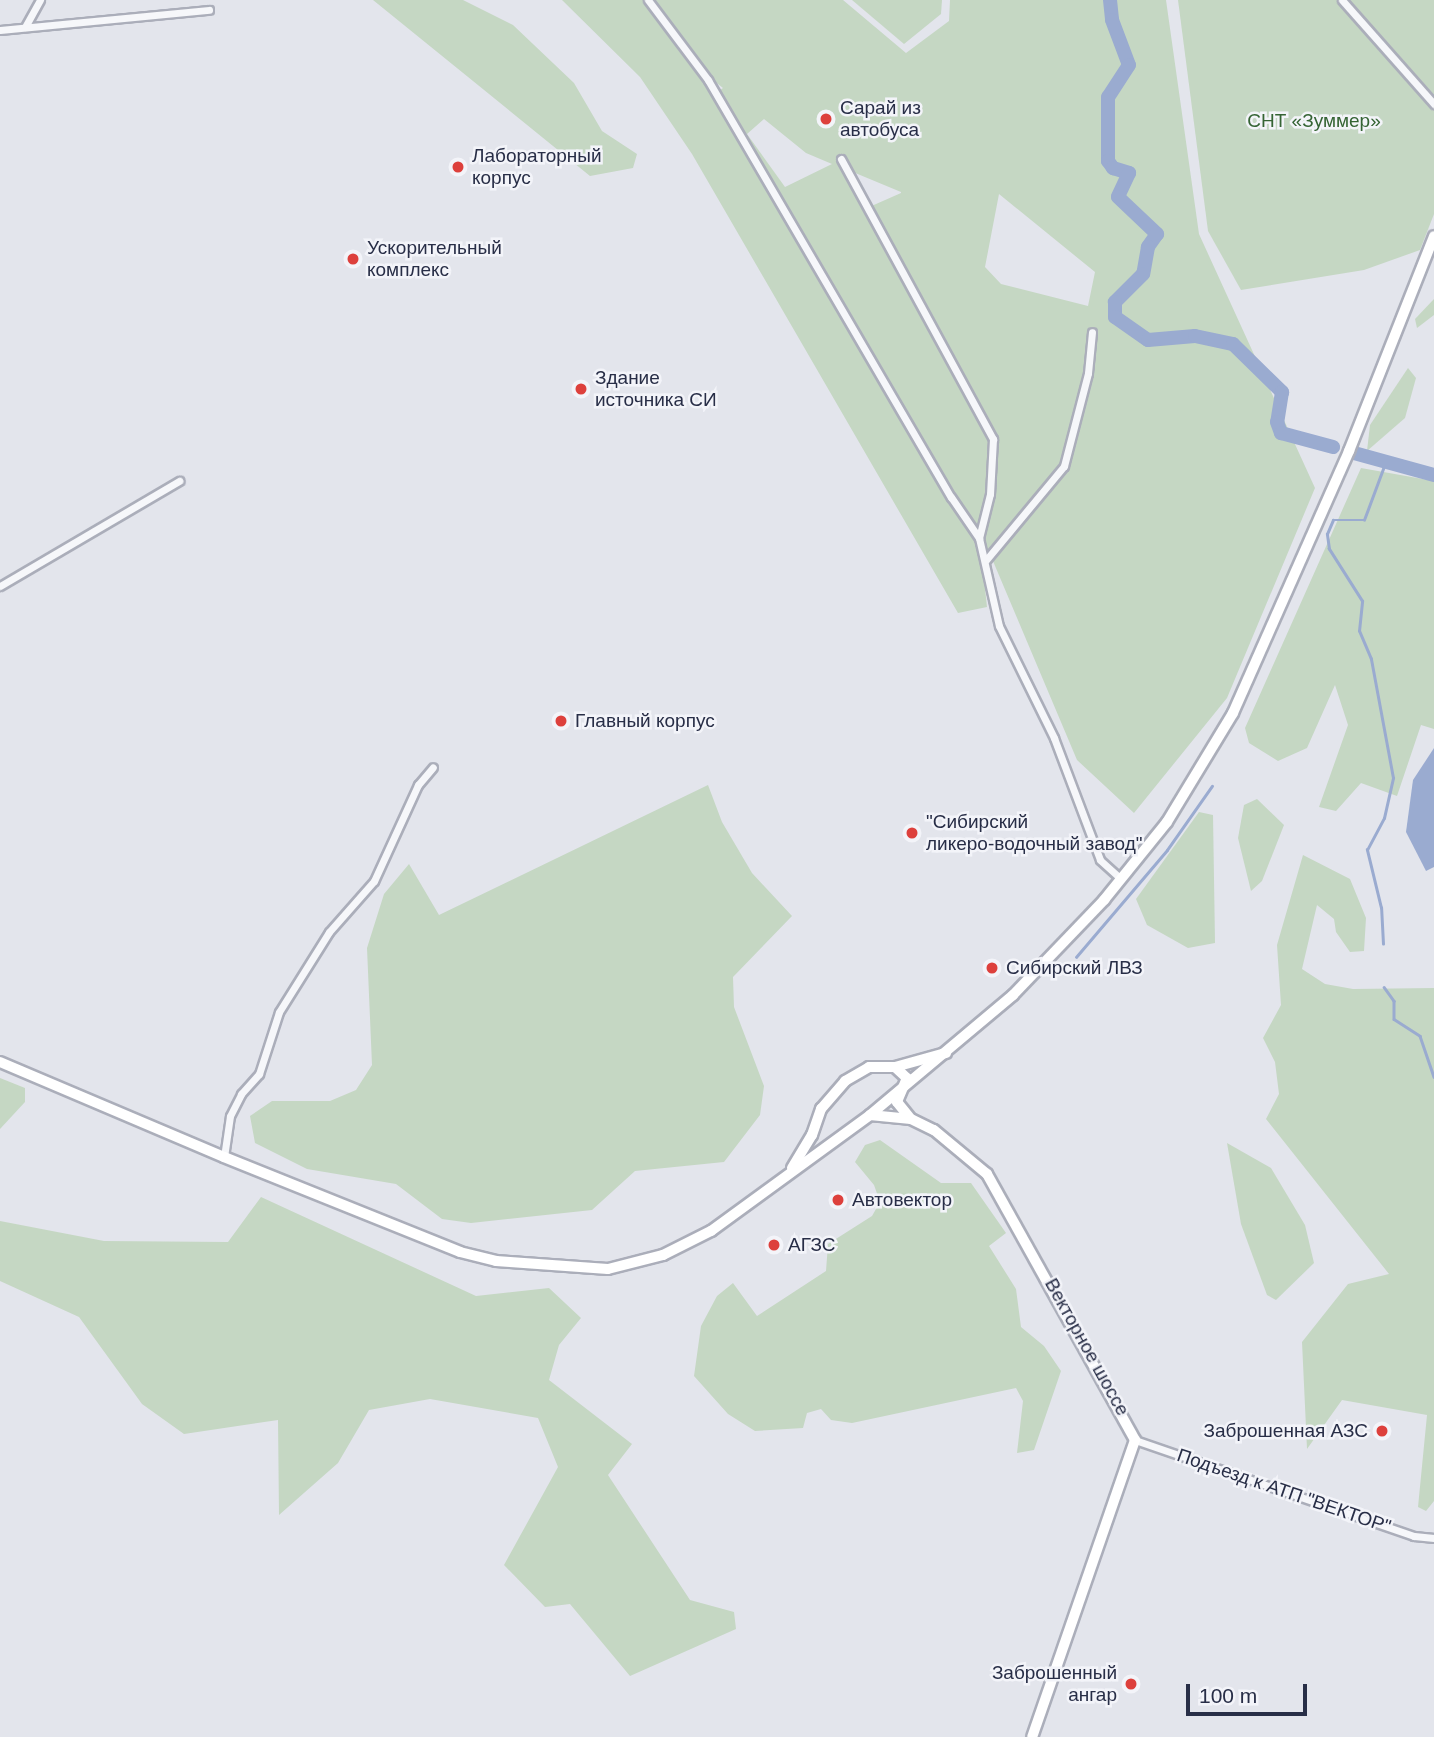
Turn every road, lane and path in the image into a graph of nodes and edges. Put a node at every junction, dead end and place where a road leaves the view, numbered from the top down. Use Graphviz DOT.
graph roads {
  1 [pos="40,0"];
  2 [pos="648,0"];
  3 [pos="1342,0"];
  4 [pos="209,10"];
  5 [pos="25,27"];
  6 [pos="0,30"];
  7 [pos="1434,104"];
  8 [pos="841,159"];
  9 [pos="1434,236"];
  10 [pos="1092,332"];
  11 [pos="178,481"];
  12 [pos="979,538"];
  13 [pos="986,560"];
  14 [pos="0,586"];
  15 [pos="433,766"];
  16 [pos="1121,879"];
  17 [pos="946,1053"];
  18 [pos="0,1062"];
  19 [pos="895,1067"];
  20 [pos="903,1088"];
  21 [pos="870,1115"];
  22 [pos="911,1119"];
  23 [pos="812,1135"];
  24 [pos="832,1143"];
  25 [pos="224,1157"];
  26 [pos="790,1172"];
  27 [pos="1135,1440"];
  28 [pos="1434,1538"];
  29 [pos="1032,1737"];
  1 -- 5 [label="street"];
  2 -- 12 [label="street"];
  3 -- 7 [label="street"];
  4 -- 5 [label="street"];
  5 -- 6 [label="street"];
  8 -- 12 [label="street"];
  9 -- 16 [label="main road"];
  10 -- 13 [label="street"];
  11 -- 14 [label="street"];
  12 -- 13 [label="street"];
  13 -- 16 [label="street"];
  15 -- 25 [label="street"];
  16 -- 17 [label="main road"];
  17 -- 19 [label="main road"];
  17 -- 20 [label="main road"];
  18 -- 25 [label="main road"];
  19 -- 20 [label="main road"];
  19 -- 23 [label="main road"];
  20 -- 21 [label="main road"];
  20 -- 22 [label="main road"];
  21 -- 22 [label="main road, Векторное шоссе"];
  21 -- 24 [label="main road"];
  22 -- 27 [label="main road, Векторное шоссе"];
  23 -- 24 [label="main road"];
  23 -- 26 [label="main road"];
  24 -- 26 [label="main road"];
  25 -- 26 [label="main road"];
  27 -- 28 [label="street, Подъезд к АТП \"ВЕКТОР\""];
  27 -- 29 [label="main road, Векторное шоссе"];
}
